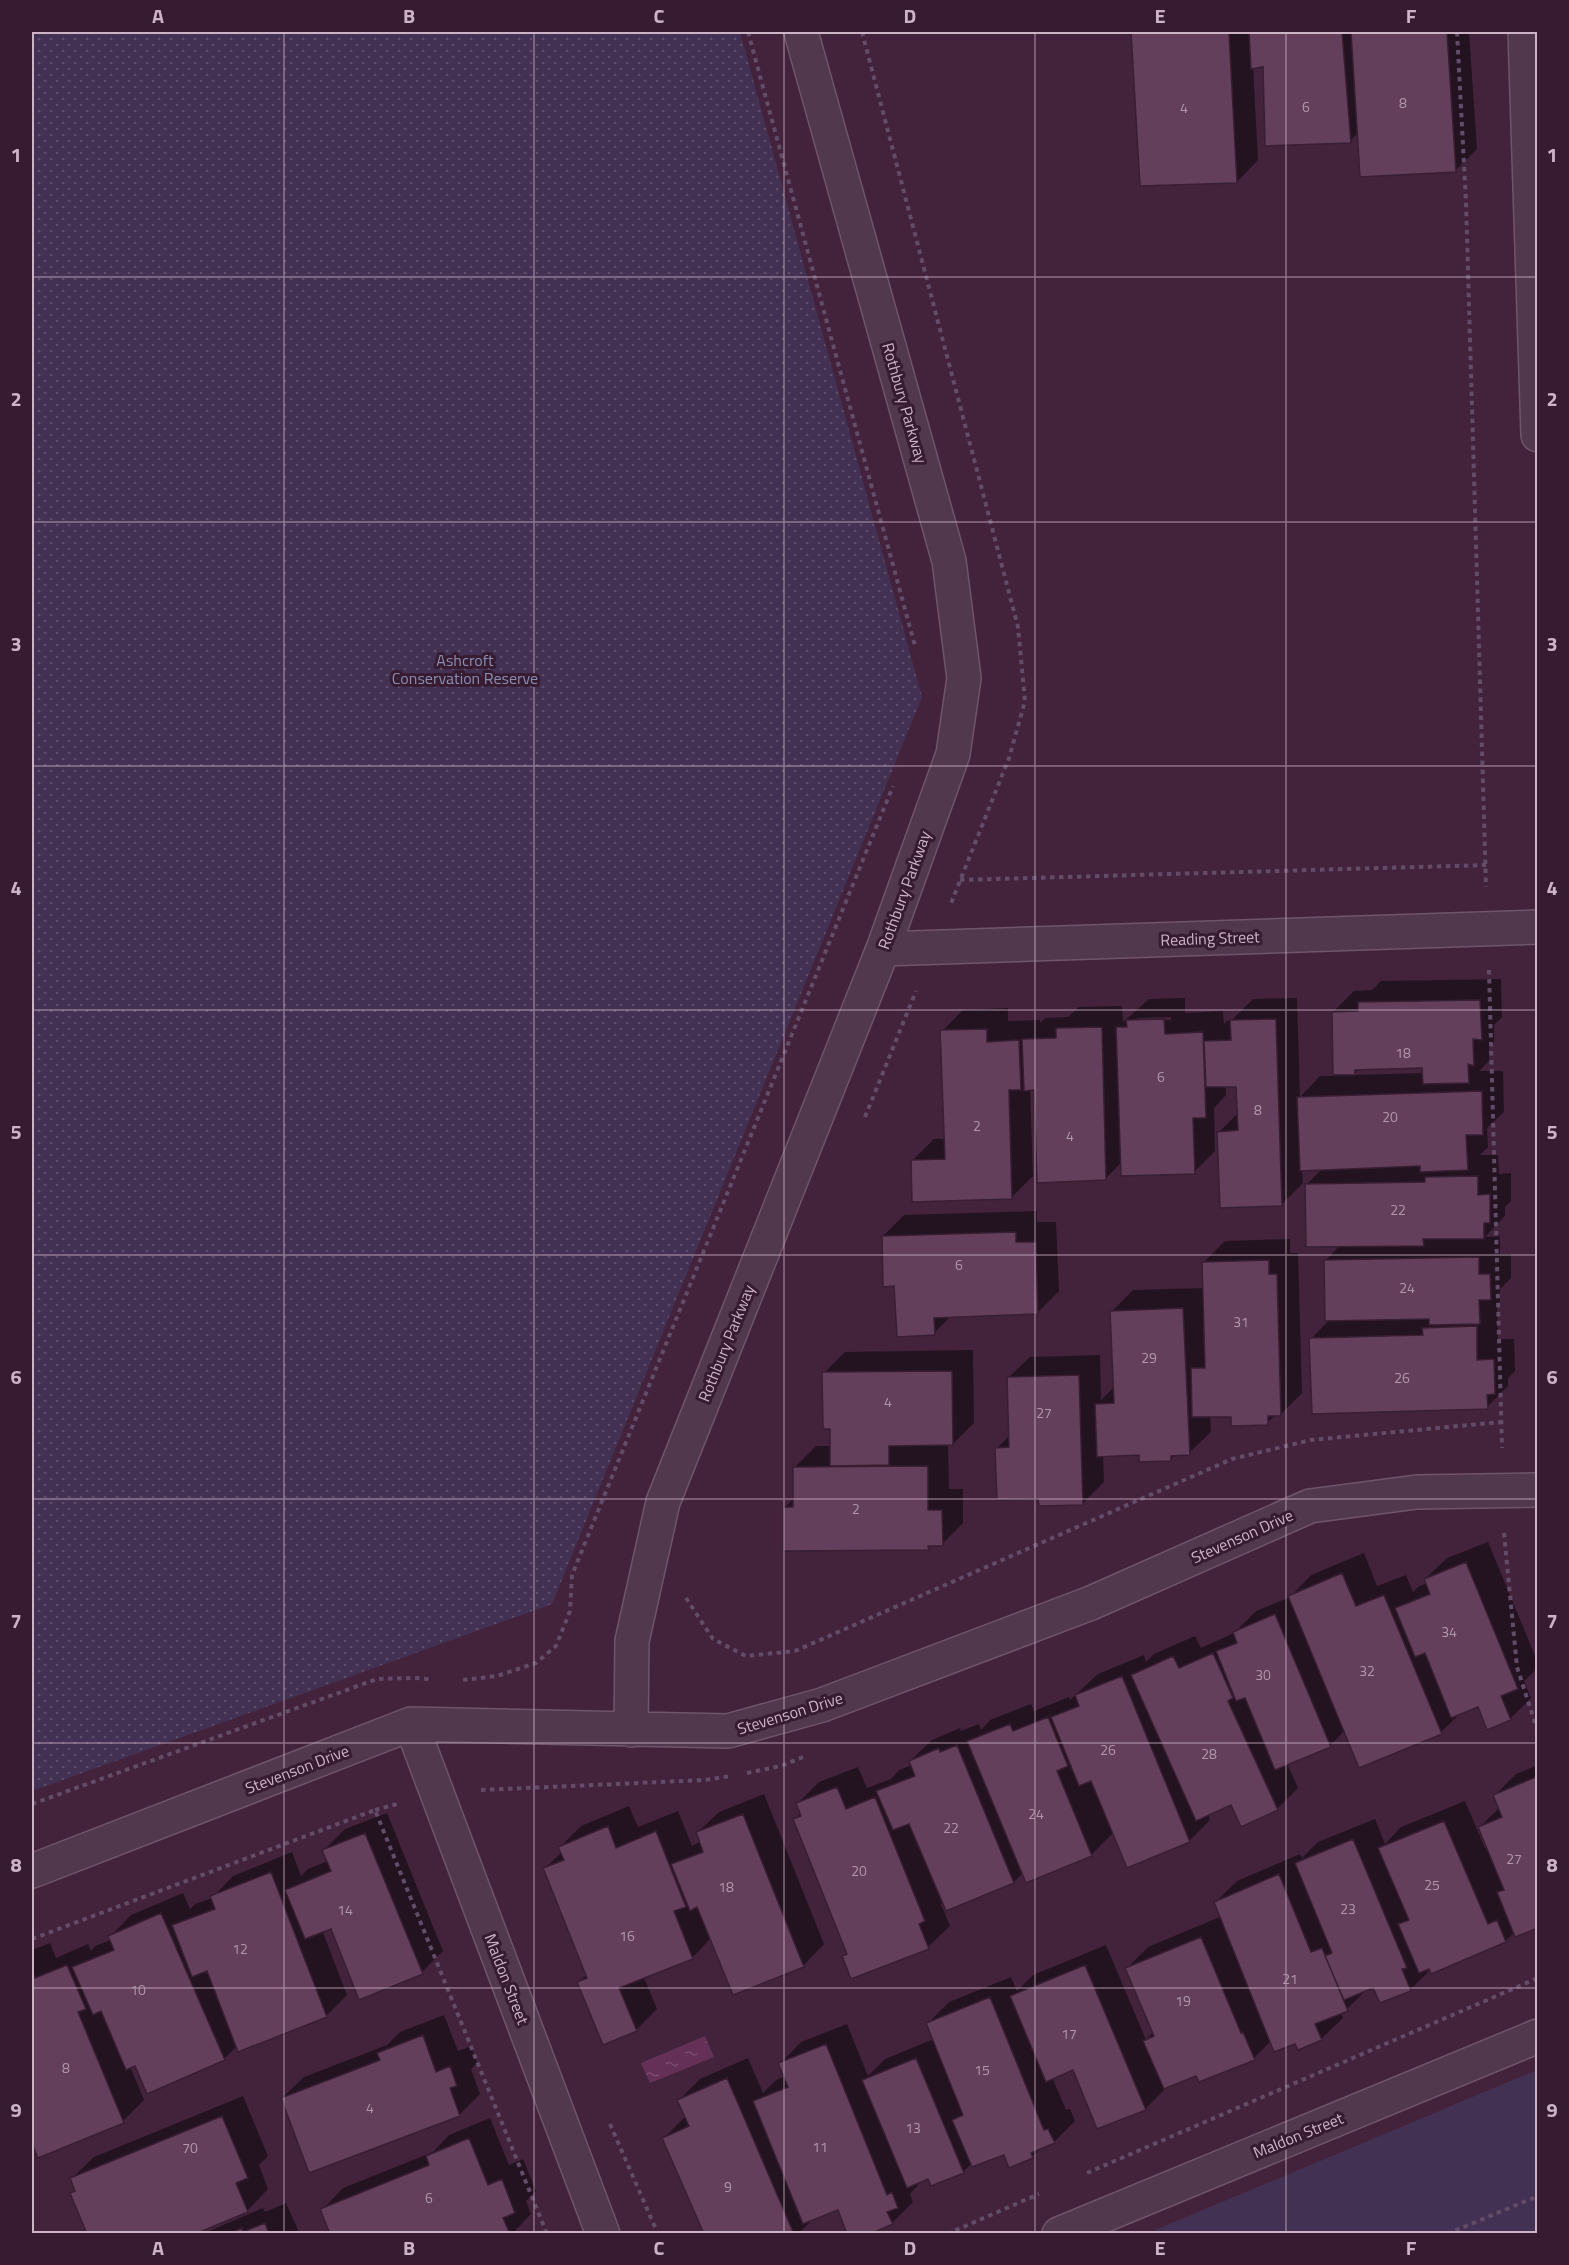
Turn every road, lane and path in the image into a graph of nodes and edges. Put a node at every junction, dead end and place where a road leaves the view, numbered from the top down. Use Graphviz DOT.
graph roads {
  1 [pos="748,32"];
  2 [pos="801,32"];
  3 [pos="862,32"];
  4 [pos="1457,32"];
  5 [pos="1525,32"];
  6 [pos="1538,435"];
  7 [pos="916,653"];
  8 [pos="897,777"];
  9 [pos="1486,865"];
  10 [pos="960,880"];
  11 [pos="1538,927"];
  12 [pos="1488,928"];
  13 [pos="934,948"];
  14 [pos="884,949"];
  15 [pos="864,1120"];
  16 [pos="1501,1422"];
  17 [pos="1538,1490"];
  18 [pos="1503,1491"];
  19 [pos="1492,1533"];
  20 [pos="1504,1533"];
  21 [pos="684,1590"];
  22 [pos="432,1680"];
  23 [pos="462,1681"];
  24 [pos="411,1725"];
  25 [pos="631,1730"];
  26 [pos="1538,1732"];
  27 [pos="803,1757"];
  28 [pos="474,1790"];
  29 [pos="32,1804"];
  30 [pos="32,1871"];
  31 [pos="32,1938"];
  32 [pos="1538,1978"];
  33 [pos="1538,2036"];
  34 [pos="1076,2178"];
  35 [pos="1043,2192"];
  36 [pos="1538,2196"];
  37 [pos="547,2234"];
  38 [pos="603,2234"];
  39 [pos="947,2234"];
  40 [pos="1059,2234"];
  41 [pos="1447,2234"];
  1 -- 7 [label="path"];
  2 -- 14 [label="street, Rothbury Parkway"];
  3 -- 10 [label="path"];
  4 -- 9 [label="path"];
  5 -- 6 [label="street"];
  8 -- 23 [label="path"];
  9 -- 10 [label="path"];
  9 -- 12 [label="path"];
  10 -- 13 [label="path"];
  11 -- 12 [label="street, Reading Street"];
  12 -- 13 [label="street, Reading Street"];
  12 -- 16 [label="path"];
  13 -- 14 [label="street, Reading Street"];
  13 -- 15 [label="path"];
  14 -- 25 [label="street, Rothbury Parkway"];
  16 -- 18 [label="path"];
  16 -- 21 [label="path"];
  17 -- 18 [label="street, Stevenson Drive"];
  18 -- 20 [label="path"];
  18 -- 25 [label="street, Stevenson Drive"];
  19 -- 20 [label="path"];
  20 -- 26 [label="path"];
  22 -- 29 [label="path"];
  24 -- 25 [label="street, Stevenson Drive"];
  24 -- 30 [label="street, Stevenson Drive"];
  24 -- 38 [label="street, Maldon Street"];
  27 -- 28 [label="path"];
  31 -- 37 [label="path"];
  32 -- 34 [label="path"];
  33 -- 40 [label="street, Maldon Street"];
  35 -- 39 [label="path"];
  36 -- 41 [label="path"];
}
